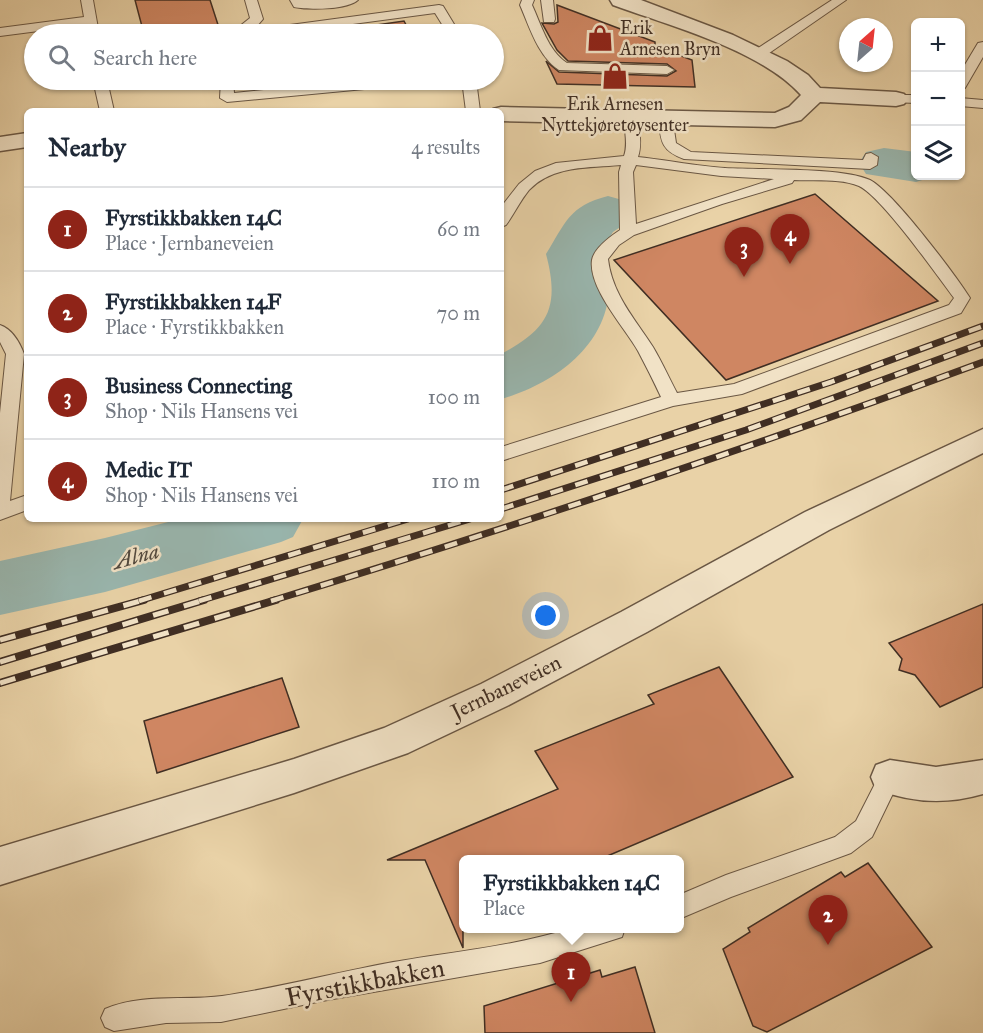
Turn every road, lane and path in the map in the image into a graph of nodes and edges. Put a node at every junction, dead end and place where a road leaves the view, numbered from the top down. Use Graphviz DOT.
graph roads {
  1 [pos="87,0"];
  2 [pos="251,0"];
  3 [pos="296,0"];
  4 [pos="352,0"];
  5 [pos="528,0"];
  6 [pos="546,0"];
  7 [pos="621,0"];
  8 [pos="840,0"];
  9 [pos="549,19"];
  10 [pos="91,20"];
  11 [pos="61,24"];
  12 [pos="92,24"];
  13 [pos="252,24"];
  14 [pos="327,24"];
  15 [pos="448,24"];
  16 [pos="24,29"];
  17 [pos="0,32"];
  18 [pos="983,46"];
  19 [pos="757,55"];
  20 [pos="667,70"];
  21 [pos="965,77"];
  22 [pos="102,90"];
  23 [pos="227,90"];
  24 [pos="310,90"];
  25 [pos="470,90"];
  26 [pos="813,95"];
  27 [pos="906,99"];
  28 [pos="965,102"];
  29 [pos="983,104"];
  30 [pos="106,108"];
  31 [pos="473,108"];
  32 [pos="504,114"];
  33 [pos="632,115"];
  34 [pos="665,116"];
  35 [pos="24,140"];
  36 [pos="0,144"];
  37 [pos="871,156"];
  38 [pos="631,160"];
  39 [pos="801,176"];
  40 [pos="504,216"];
  41 [pos="628,232"];
  42 [pos="0,331"];
  43 [pos="672,400"];
  44 [pos="983,440"];
  45 [pos="504,453"];
  46 [pos="24,503"];
  47 [pos="0,504"];
  48 [pos="0,513"];
  49 [pos="890,777"];
  50 [pos="983,777"];
  51 [pos="0,866"];
  52 [pos="684,905"];
  53 [pos="597,933"];
  54 [pos="114,1018"];
  1 -- 10 [label="lane"];
  2 -- 13 [label="lane"];
  3 -- 4 [label="lane"];
  5 -- 20 [label="lane"];
  6 -- 9 [label="lane"];
  7 -- 19 [label="street"];
  8 -- 19 [label="lane"];
  10 -- 11 [label="lane"];
  10 -- 12 [label="lane"];
  14 -- 15 [label="lane"];
  16 -- 17 [label="lane"];
  18 -- 21 [label="lane"];
  19 -- 26 [label="street"];
  22 -- 30 [label="lane"];
  23 -- 24 [label="lane"];
  25 -- 31 [label="lane"];
  26 -- 27 [label="street"];
  26 -- 34 [label="street"];
  28 -- 29 [label="lane"];
  32 -- 33 [label="street"];
  33 -- 34 [label="street"];
  33 -- 38 [label="lane"];
  34 -- 37 [label="lane"];
  35 -- 36 [label="street"];
  38 -- 39 [label="lane"];
  38 -- 40 [label="lane"];
  38 -- 41 [label="lane"];
  39 -- 41 [label="lane"];
  39 -- 43 [label="lane"];
  41 -- 43 [label="lane"];
  42 -- 47 [label="lane"];
  43 -- 45 [label="lane"];
  44 -- 51 [label="street, Jernbaneveien"];
  46 -- 48 [label="lane"];
  49 -- 50 [label="street"];
  49 -- 52 [label="lane"];
  53 -- 54 [label="lane, Fyrstikkbakken"];
}
